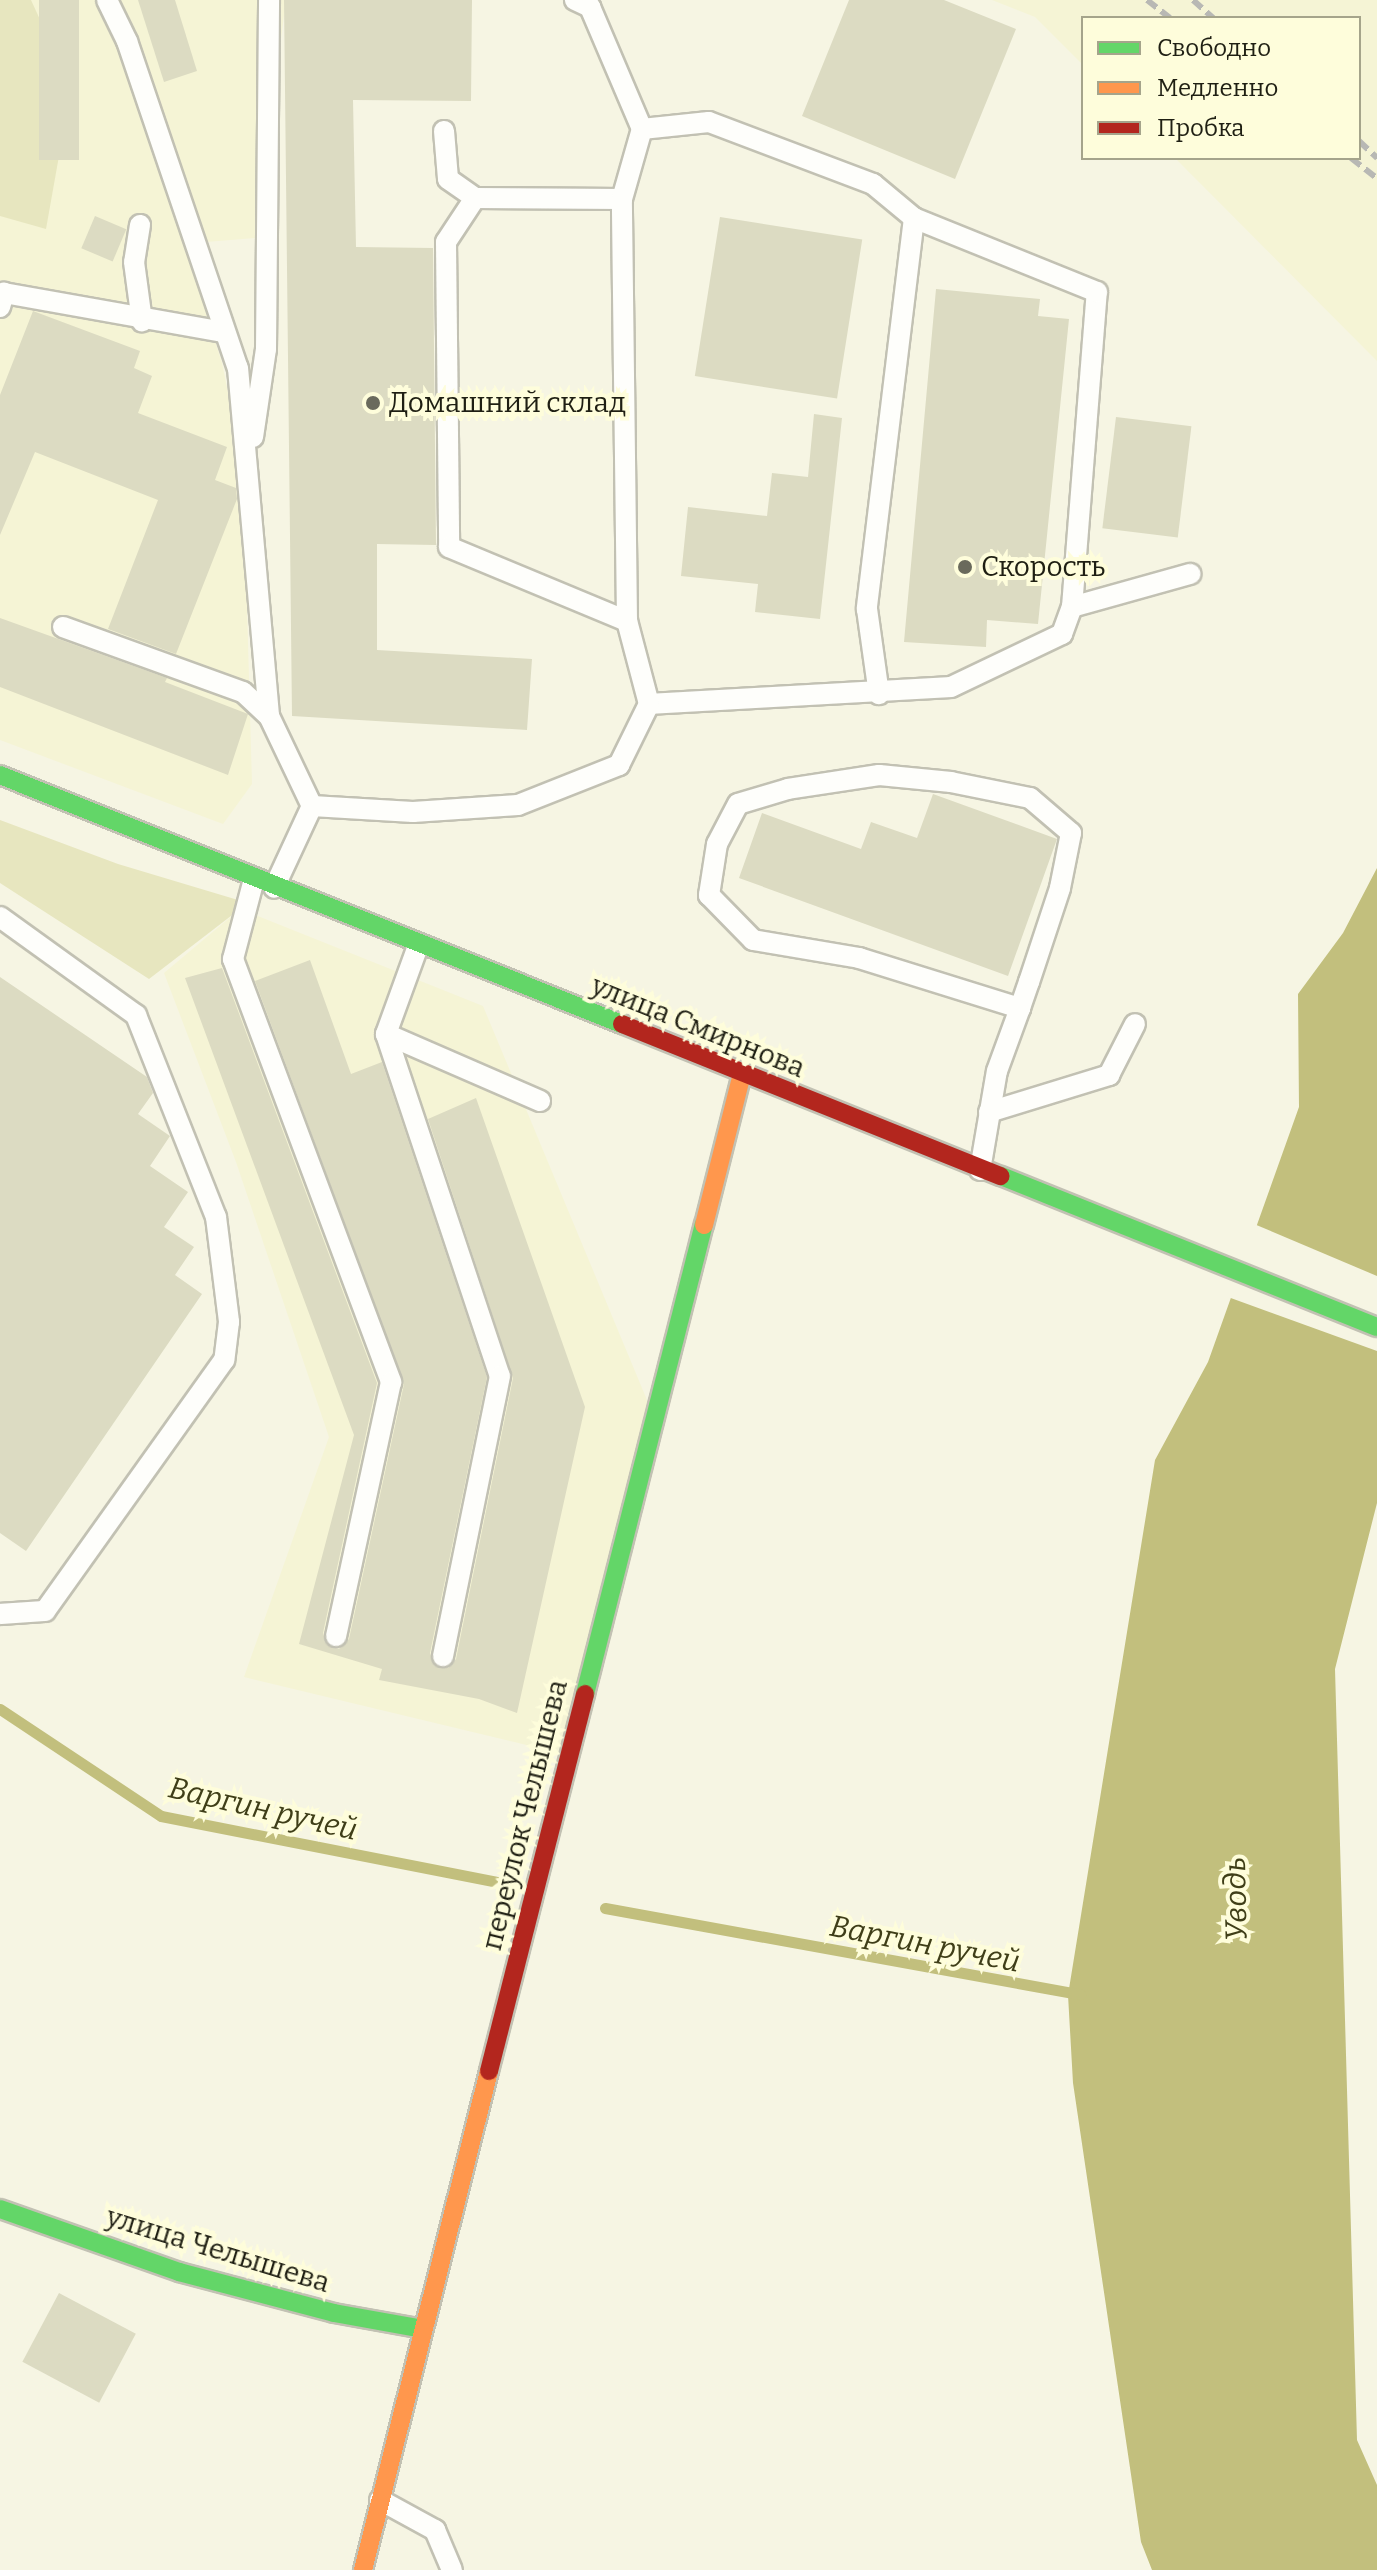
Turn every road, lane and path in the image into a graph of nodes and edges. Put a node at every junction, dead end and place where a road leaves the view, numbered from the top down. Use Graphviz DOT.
graph roads {
  1 [pos="107,0"];
  2 [pos="269,0"];
  3 [pos="575,0"];
  4 [pos="642,129"];
  5 [pos="444,131"];
  6 [pos="475,198"];
  7 [pos="622,199"];
  8 [pos="914,218"];
  9 [pos="140,225"];
  10 [pos="0,307"];
  11 [pos="142,321"];
  12 [pos="223,332"];
  13 [pos="249,464"];
  14 [pos="1190,574"];
  15 [pos="1072,607"];
  16 [pos="627,621"];
  17 [pos="63,627"];
  18 [pos="879,694"];
  19 [pos="649,704"];
  20 [pos="269,716"];
  21 [pos="0,775"];
  22 [pos="312,806"];
  23 [pos="254,879"];
  24 [pos="274,888"];
  25 [pos="0,917"];
  26 [pos="418,946"];
  27 [pos="1020,1008"];
  28 [pos="1135,1024"];
  29 [pos="386,1034"];
  30 [pos="742,1074"];
  31 [pos="540,1101"];
  32 [pos="989,1112"];
  33 [pos="980,1170"];
  34 [pos="1377,1327"];
  35 [pos="0,1614"];
  36 [pos="336,1636"];
  37 [pos="443,1656"];
  38 [pos="0,2209"];
  39 [pos="423,2329"];
  40 [pos="380,2500"];
  41 [pos="363,2570"];
  42 [pos="452,2570"];
  1 -- 12 [label="lane"];
  2 -- 13 [label="lane"];
  3 -- 4 [label="lane"];
  4 -- 7 [label="lane"];
  4 -- 8 [label="lane"];
  5 -- 6 [label="lane"];
  6 -- 7 [label="lane"];
  6 -- 16 [label="lane"];
  7 -- 16 [label="lane"];
  8 -- 15 [label="lane"];
  8 -- 18 [label="lane"];
  9 -- 11 [label="lane"];
  10 -- 11 [label="lane"];
  11 -- 12 [label="lane"];
  12 -- 13 [label="lane"];
  13 -- 20 [label="lane"];
  14 -- 15 [label="lane"];
  15 -- 18 [label="lane"];
  16 -- 19 [label="lane"];
  17 -- 20 [label="lane"];
  18 -- 19 [label="lane"];
  19 -- 22 [label="lane"];
  20 -- 22 [label="lane"];
  21 -- 23 [label="street, улица Смирнова"];
  22 -- 24 [label="lane"];
  23 -- 24 [label="street, улица Смирнова"];
  23 -- 36 [label="lane"];
  24 -- 26 [label="street, улица Смирнова"];
  25 -- 35 [label="lane"];
  26 -- 29 [label="lane"];
  26 -- 30 [label="street, улица Смирнова"];
  27 -- 27 [label="lane"];
  27 -- 32 [label="lane"];
  28 -- 32 [label="lane"];
  29 -- 31 [label="lane"];
  29 -- 37 [label="lane"];
  30 -- 33 [label="street, улица Смирнова"];
  30 -- 39 [label="street, переулок Челышева"];
  32 -- 33 [label="lane"];
  33 -- 34 [label="street, улица Смирнова"];
  38 -- 39 [label="street, улица Челышева"];
  39 -- 40 [label="street, переулок Челышева"];
  40 -- 41 [label="street, переулок Челышева"];
  40 -- 42 [label="lane"];
}
